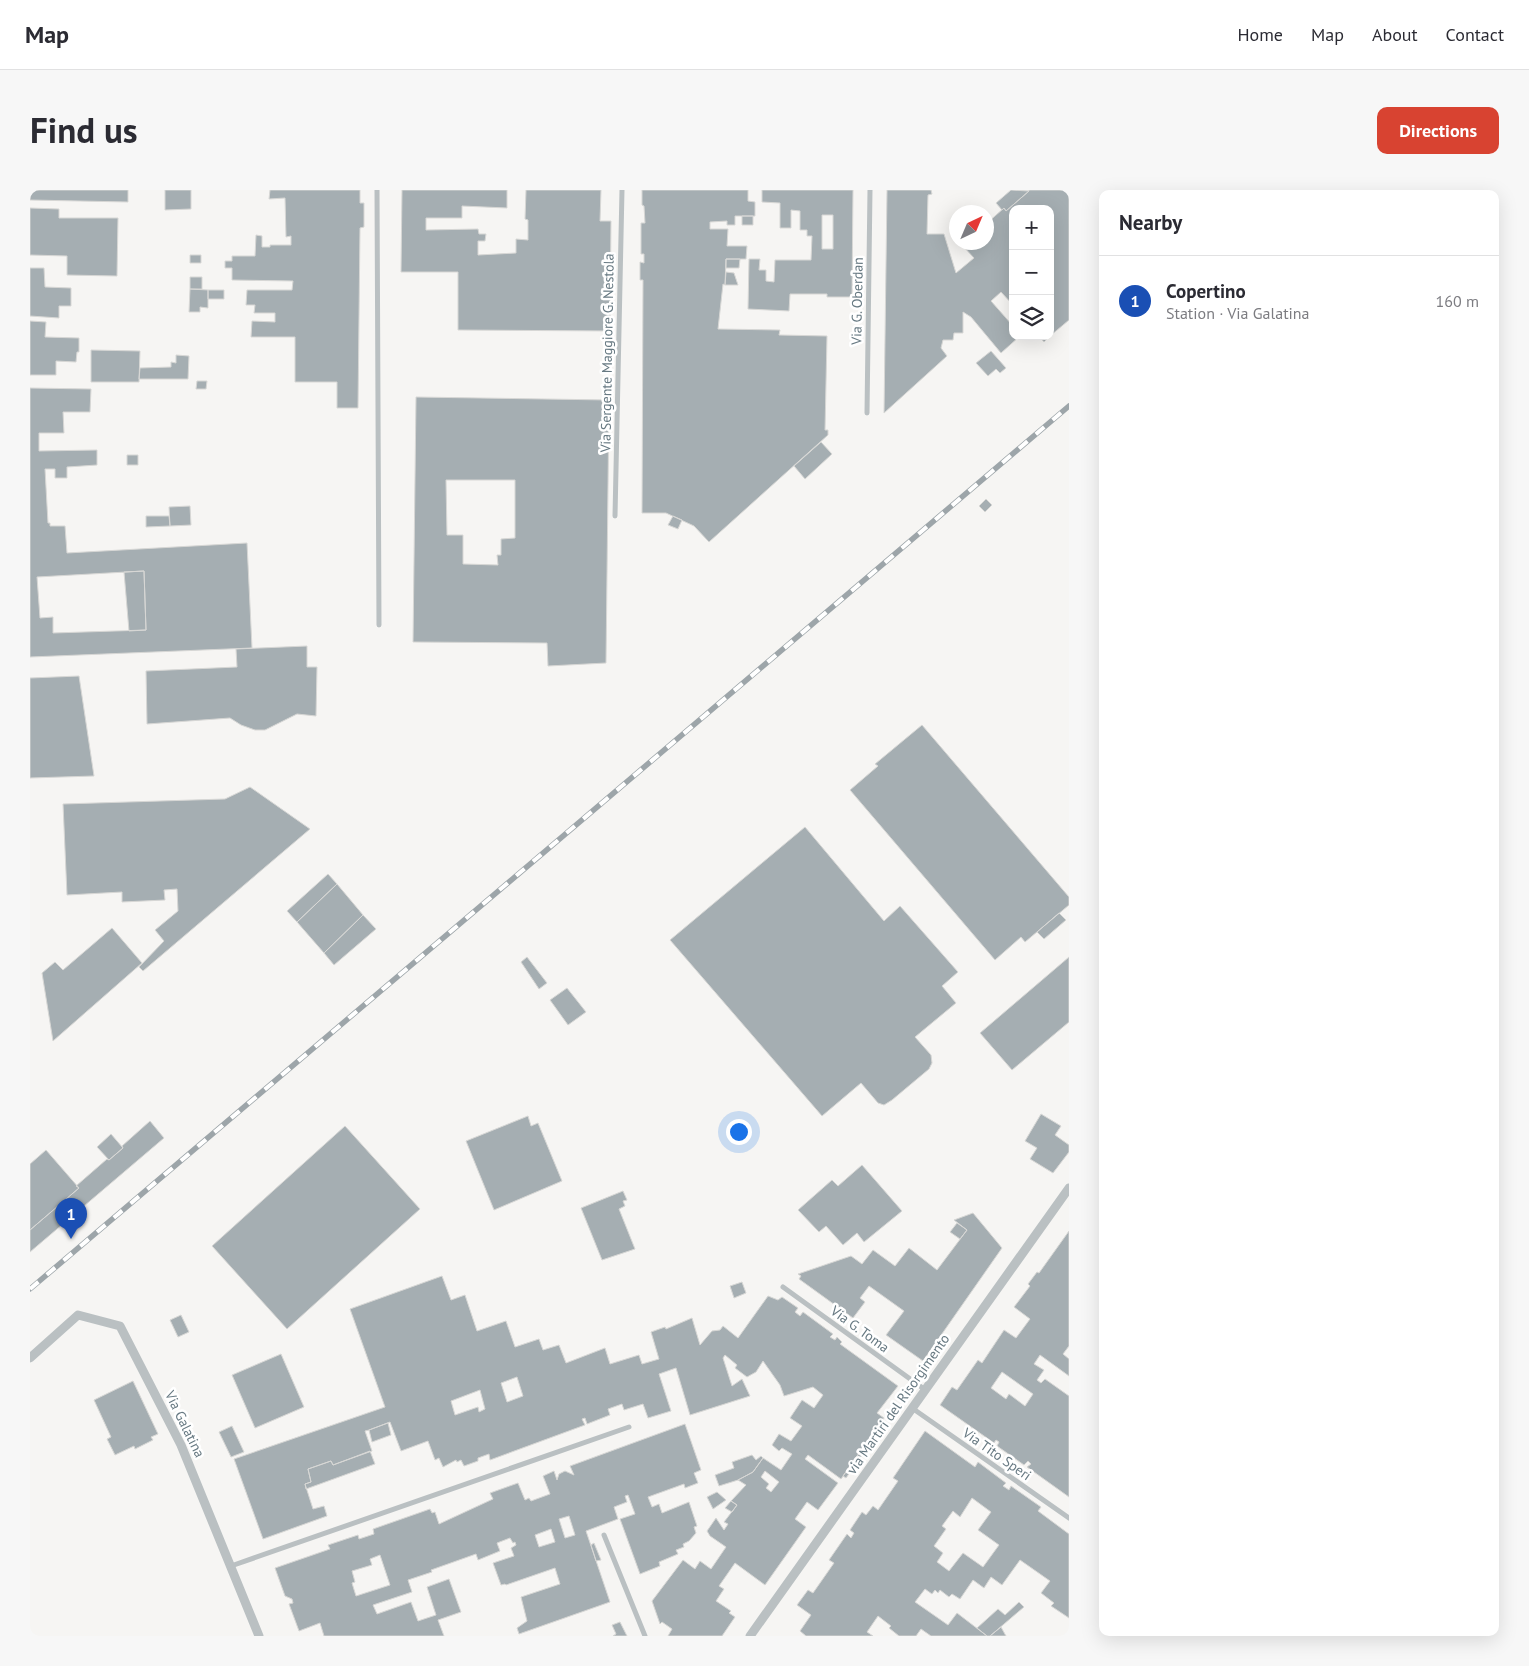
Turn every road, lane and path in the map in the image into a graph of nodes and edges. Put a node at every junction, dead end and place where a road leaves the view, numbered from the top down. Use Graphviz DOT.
graph roads {
  1 [pos="377,190"];
  2 [pos="622,190"];
  3 [pos="870,190"];
  4 [pos="867,413"];
  5 [pos="615,516"];
  6 [pos="379,625"];
  7 [pos="1069,1188"];
  8 [pos="783,1287"];
  9 [pos="30,1358"];
  10 [pos="924,1389"];
  11 [pos="911,1408"];
  12 [pos="629,1427"];
  13 [pos="1069,1518"];
  14 [pos="604,1535"];
  15 [pos="231,1566"];
  16 [pos="259,1636"];
  17 [pos="646,1636"];
  18 [pos="750,1636"];
  1 -- 6 [label="street"];
  2 -- 5 [label="street, Via Sergente Maggiore G. Nestola"];
  3 -- 4 [label="street, Via G. Oberdan"];
  7 -- 10 [label="street, via Martiri del Risorgimento"];
  8 -- 10 [label="street, Via G. Toma"];
  9 -- 15 [label="street, Via Galatina"];
  10 -- 11 [label="street, via Martiri del Risorgimento"];
  11 -- 13 [label="street, Via Tito Speri"];
  11 -- 18 [label="street, via Martiri del Risorgimento"];
  12 -- 15 [label="street"];
  14 -- 17 [label="street"];
  15 -- 16 [label="street, Via Galatina"];
}
